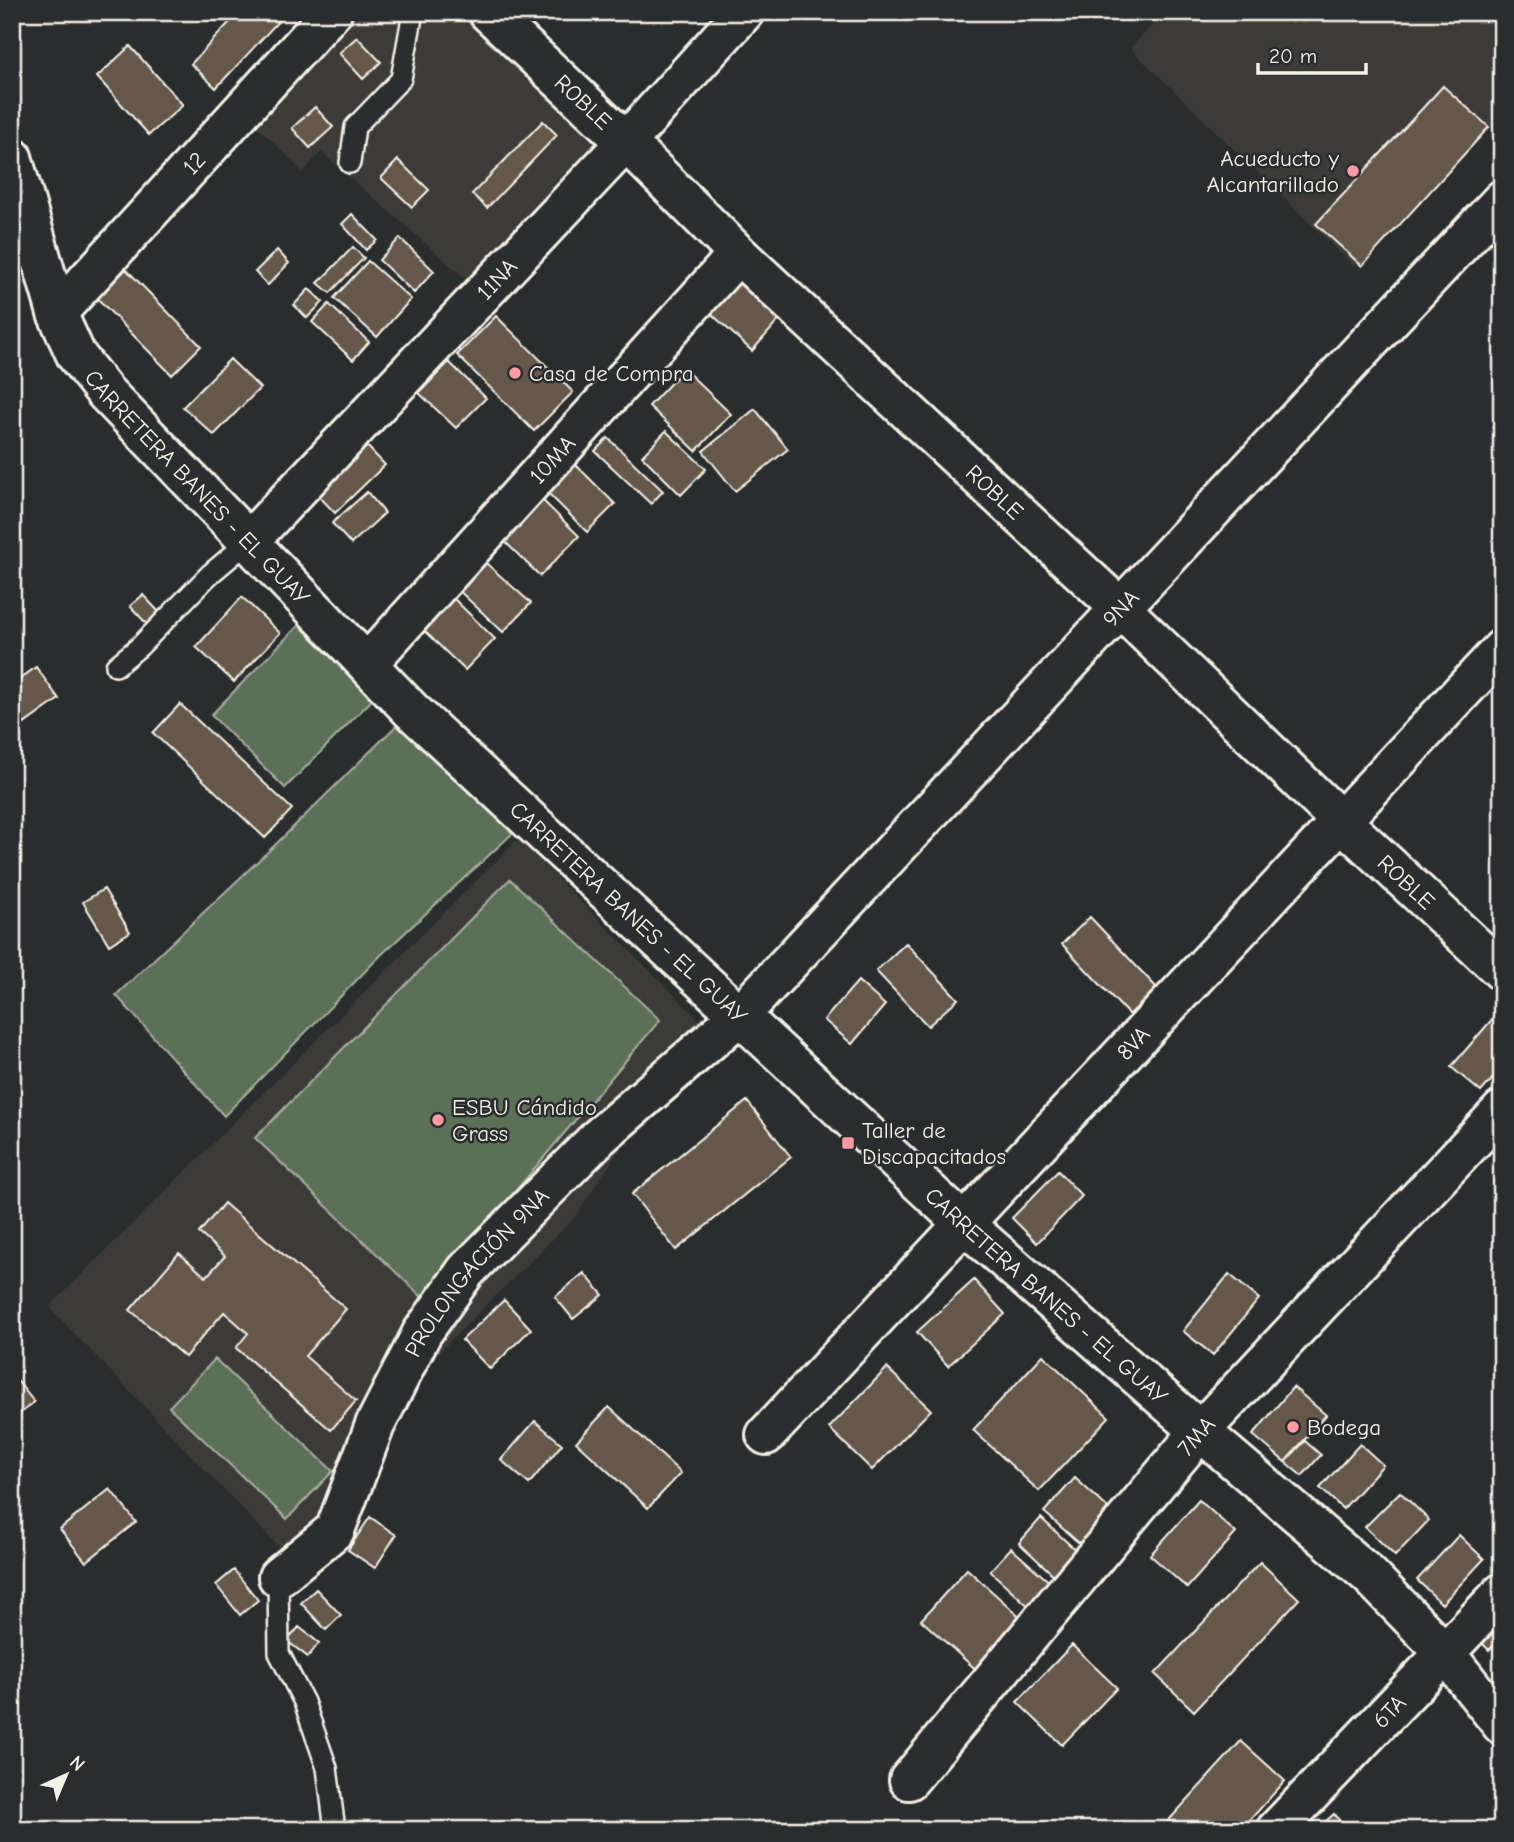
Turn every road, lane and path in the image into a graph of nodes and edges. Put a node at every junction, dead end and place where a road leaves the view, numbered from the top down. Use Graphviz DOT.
graph roads {
  1 [pos="332,12"];
  2 [pos="413,12"];
  3 [pos="488,12"];
  4 [pos="744,12"];
  5 [pos="626,142"];
  6 [pos="12,157"];
  7 [pos="350,163"];
  8 [pos="1502,200"];
  9 [pos="738,254"];
  10 [pos="57,313"];
  11 [pos="248,542"];
  12 [pos="1119,607"];
  13 [pos="1502,649"];
  14 [pos="367,664"];
  15 [pos="117,666"];
  16 [pos="1341,821"];
  17 [pos="1502,971"];
  18 [pos="740,1015"];
  19 [pos="1502,1110"];
  20 [pos="963,1223"];
  21 [pos="1200,1431"];
  22 [pos="766,1435"];
  23 [pos="278,1577"];
  24 [pos="1502,1593"];
  25 [pos="1446,1654"];
  26 [pos="1502,1725"];
  27 [pos="909,1780"];
  28 [pos="335,1830"];
  29 [pos="1276,1830"];
  1 -- 10 [label="street, 12"];
  2 -- 7 [label="lane"];
  3 -- 5 [label="street, ROBLE"];
  4 -- 5 [label="street, 11NA"];
  5 -- 9 [label="street, ROBLE"];
  5 -- 11 [label="street, 11NA"];
  6 -- 10 [label="street, CARRETERA BANES - EL GUAY"];
  8 -- 12 [label="street, 9NA"];
  9 -- 12 [label="street, ROBLE"];
  9 -- 14 [label="street, 10MA"];
  10 -- 11 [label="street, CARRETERA BANES - EL GUAY"];
  11 -- 14 [label="street, CARRETERA BANES - EL GUAY"];
  11 -- 15 [label="lane"];
  12 -- 16 [label="street, ROBLE"];
  12 -- 18 [label="street, 9NA"];
  13 -- 16 [label="street, 8VA"];
  14 -- 18 [label="street, CARRETERA BANES - EL GUAY"];
  16 -- 17 [label="street, ROBLE"];
  16 -- 20 [label="street, 8VA"];
  18 -- 20 [label="street, CARRETERA BANES - EL GUAY"];
  18 -- 23 [label="street, PROLONGACIÓN 9NA"];
  19 -- 21 [label="street, 7MA"];
  20 -- 21 [label="street, CARRETERA BANES - EL GUAY"];
  20 -- 22 [label="street, 8VA"];
  21 -- 25 [label="street, CARRETERA BANES - EL GUAY"];
  21 -- 27 [label="street, 7MA"];
  23 -- 28 [label="lane"];
  24 -- 25 [label="street, 6TA"];
  25 -- 26 [label="street, CARRETERA BANES - EL GUAY"];
  25 -- 29 [label="street, 6TA"];
}
